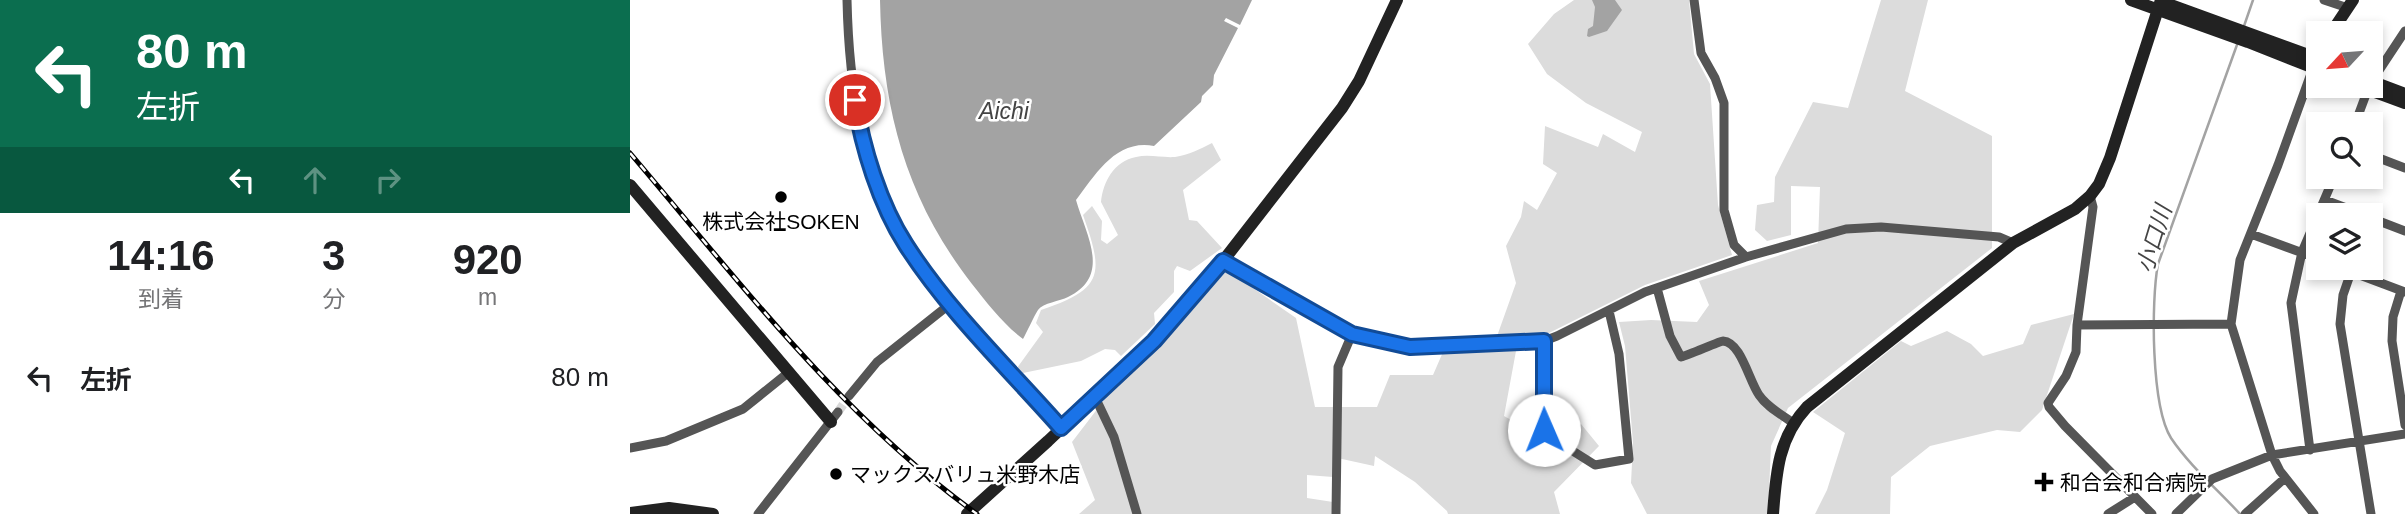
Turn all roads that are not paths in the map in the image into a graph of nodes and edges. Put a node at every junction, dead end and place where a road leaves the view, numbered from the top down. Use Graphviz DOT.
graph roads {
  1 [pos="847,0"];
  2 [pos="1397,0"];
  3 [pos="1694,0"];
  4 [pos="2131,0"];
  5 [pos="2324,0"];
  6 [pos="2159,2"];
  7 [pos="2350,4"];
  8 [pos="2339,21"];
  9 [pos="2405,31"];
  10 [pos="2306,59"];
  11 [pos="2384,60"];
  12 [pos="2384,88"];
  13 [pos="2306,92"];
  14 [pos="2384,92"];
  15 [pos="2405,94"];
  16 [pos="2405,103"];
  17 [pos="2383,160"];
  18 [pos="2405,168"];
  19 [pos="630,185"];
  20 [pos="2329,189"];
  21 [pos="2090,196"];
  22 [pos="2325,200"];
  23 [pos="2333,203"];
  24 [pos="2383,222"];
  25 [pos="2405,230"];
  26 [pos="2251,234"];
  27 [pos="2013,243"];
  28 [pos="2302,252"];
  29 [pos="2306,254"];
  30 [pos="1746,257"];
  31 [pos="1223,261"];
  32 [pos="2348,280"];
  33 [pos="2373,280"];
  34 [pos="1657,288"];
  35 [pos="2403,291"];
  36 [pos="950,304"];
  37 [pos="1609,311"];
  38 [pos="2231,324"];
  39 [pos="2077,325"];
  40 [pos="1352,334"];
  41 [pos="1544,341"];
  42 [pos="789,372"];
  43 [pos="849,396"];
  44 [pos="1095,397"];
  45 [pos="834,417"];
  46 [pos="1793,423"];
  47 [pos="2405,425"];
  48 [pos="1061,428"];
  49 [pos="2405,434"];
  50 [pos="2358,442"];
  51 [pos="630,448"];
  52 [pos="2310,450"];
  53 [pos="2272,455"];
  54 [pos="2285,478"];
  55 [pos="2134,497"];
  56 [pos="630,513"];
  57 [pos="713,514"];
  58 [pos="758,514"];
  59 [pos="967,514"];
  60 [pos="1137,514"];
  61 [pos="1336,514"];
  62 [pos="1773,514"];
  63 [pos="2108,514"];
  64 [pos="2152,514"];
  65 [pos="2176,514"];
  66 [pos="2245,514"];
  67 [pos="2314,514"];
  68 [pos="2371,514"];
  1 -- 36 [label="street"];
  2 -- 31 [label="street"];
  3 -- 30 [label="street"];
  4 -- 6 [label="street"];
  5 -- 7 [label="street"];
  6 -- 10 [label="street"];
  6 -- 21 [label="street"];
  7 -- 8 [label="street"];
  9 -- 11 [label="street"];
  12 -- 15 [label="street"];
  13 -- 26 [label="street"];
  14 -- 16 [label="street"];
  17 -- 18 [label="street"];
  19 -- 42 [label="street"];
  20 -- 22 [label="street"];
  21 -- 27 [label="street"];
  21 -- 39 [label="street"];
  22 -- 23 [label="street"];
  22 -- 28 [label="street"];
  24 -- 25 [label="street"];
  26 -- 28 [label="street"];
  26 -- 38 [label="street"];
  27 -- 30 [label="street"];
  27 -- 46 [label="street"];
  28 -- 29 [label="street"];
  28 -- 52 [label="street"];
  30 -- 34 [label="street"];
  31 -- 40 [label="street"];
  31 -- 44 [label="street"];
  32 -- 50 [label="street"];
  33 -- 35 [label="street"];
  34 -- 37 [label="street"];
  34 -- 46 [label="street"];
  35 -- 47 [label="street"];
  36 -- 43 [label="street"];
  36 -- 48 [label="street"];
  37 -- 41 [label="street"];
  37 -- 41 [label="street"];
  38 -- 39 [label="street"];
  38 -- 53 [label="street"];
  39 -- 55 [label="street"];
  40 -- 41 [label="street"];
  40 -- 61 [label="street"];
  42 -- 45 [label="street"];
  42 -- 51 [label="street"];
  44 -- 48 [label="street"];
  44 -- 60 [label="street"];
  45 -- 58 [label="street"];
  46 -- 62 [label="street"];
  48 -- 59 [label="street"];
  49 -- 50 [label="street"];
  50 -- 52 [label="street"];
  50 -- 68 [label="street"];
  52 -- 53 [label="street"];
  53 -- 54 [label="street"];
  53 -- 65 [label="street"];
  54 -- 66 [label="street"];
  54 -- 67 [label="street"];
  55 -- 63 [label="street"];
  55 -- 64 [label="street"];
  56 -- 57 [label="street"];
}
